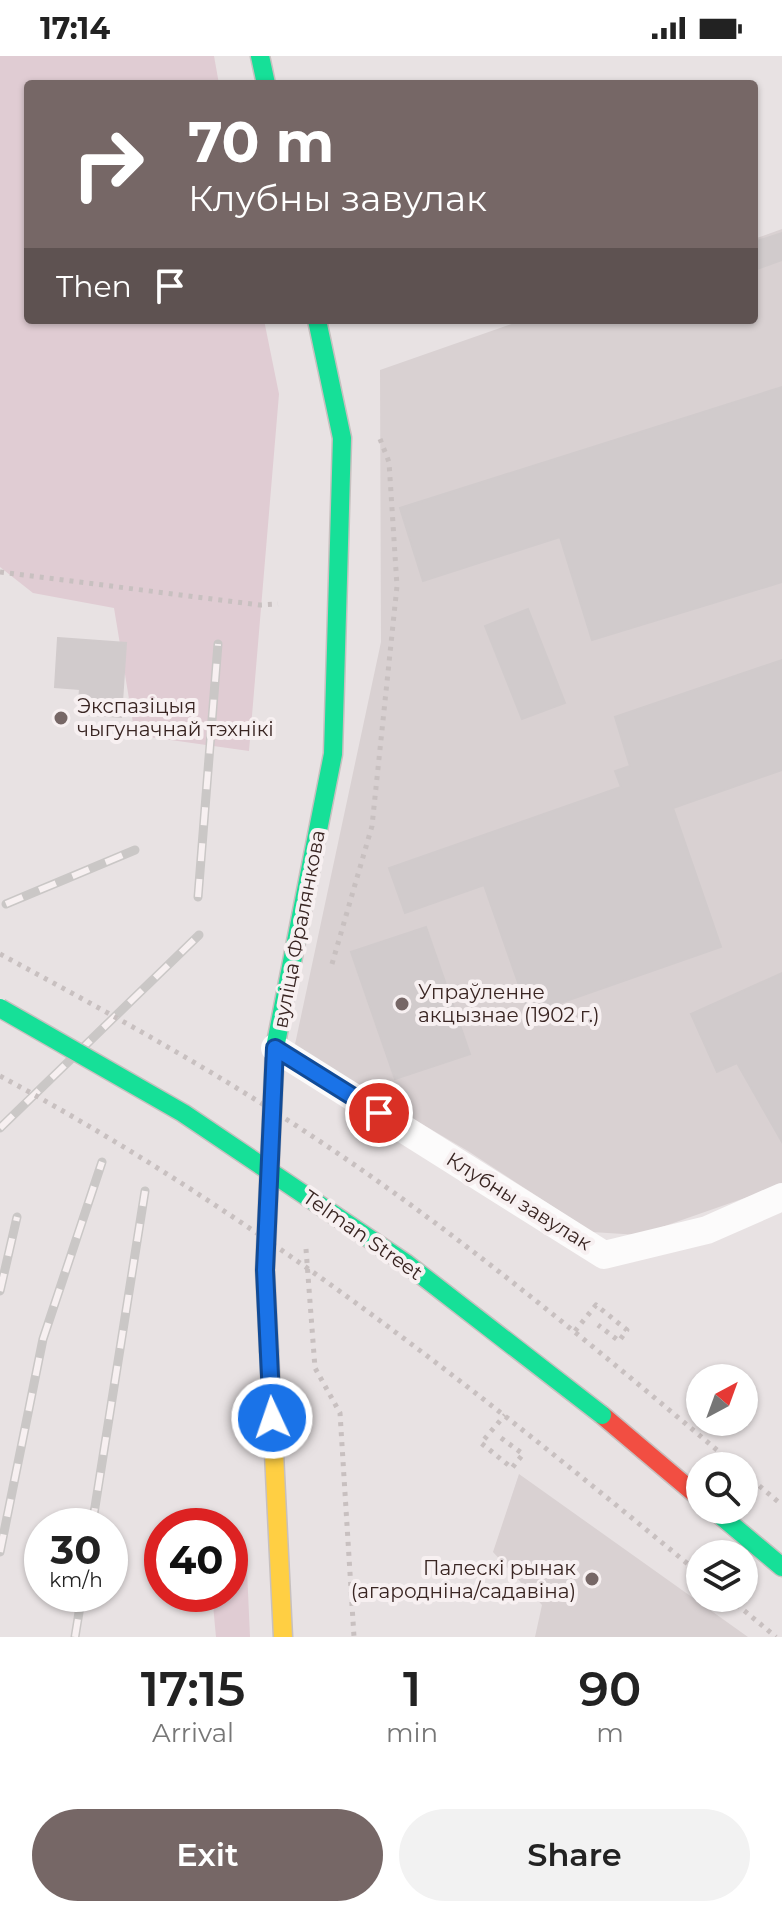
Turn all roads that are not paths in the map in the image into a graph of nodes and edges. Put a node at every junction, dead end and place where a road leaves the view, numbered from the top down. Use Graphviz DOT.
graph roads {
  1 [pos="260,56"];
  2 [pos="265,80"];
  3 [pos="318,324"];
  4 [pos="0,1008"];
  5 [pos="275,1048"];
  6 [pos="782,1197"];
  7 [pos="686,1486"];
  8 [pos="731,1524"];
  9 [pos="782,1567"];
  10 [pos="283,1637"];
  1 -- 2 [label="street"];
  3 -- 5 [label="street, вуліца Фралянкова"];
  4 -- 7 [label="street, Telman Street, bridge"];
  5 -- 6 [label="street, Клубны завулак"];
  5 -- 10 [label="street, вуліца Фралянкова"];
  8 -- 9 [label="street"];
}
